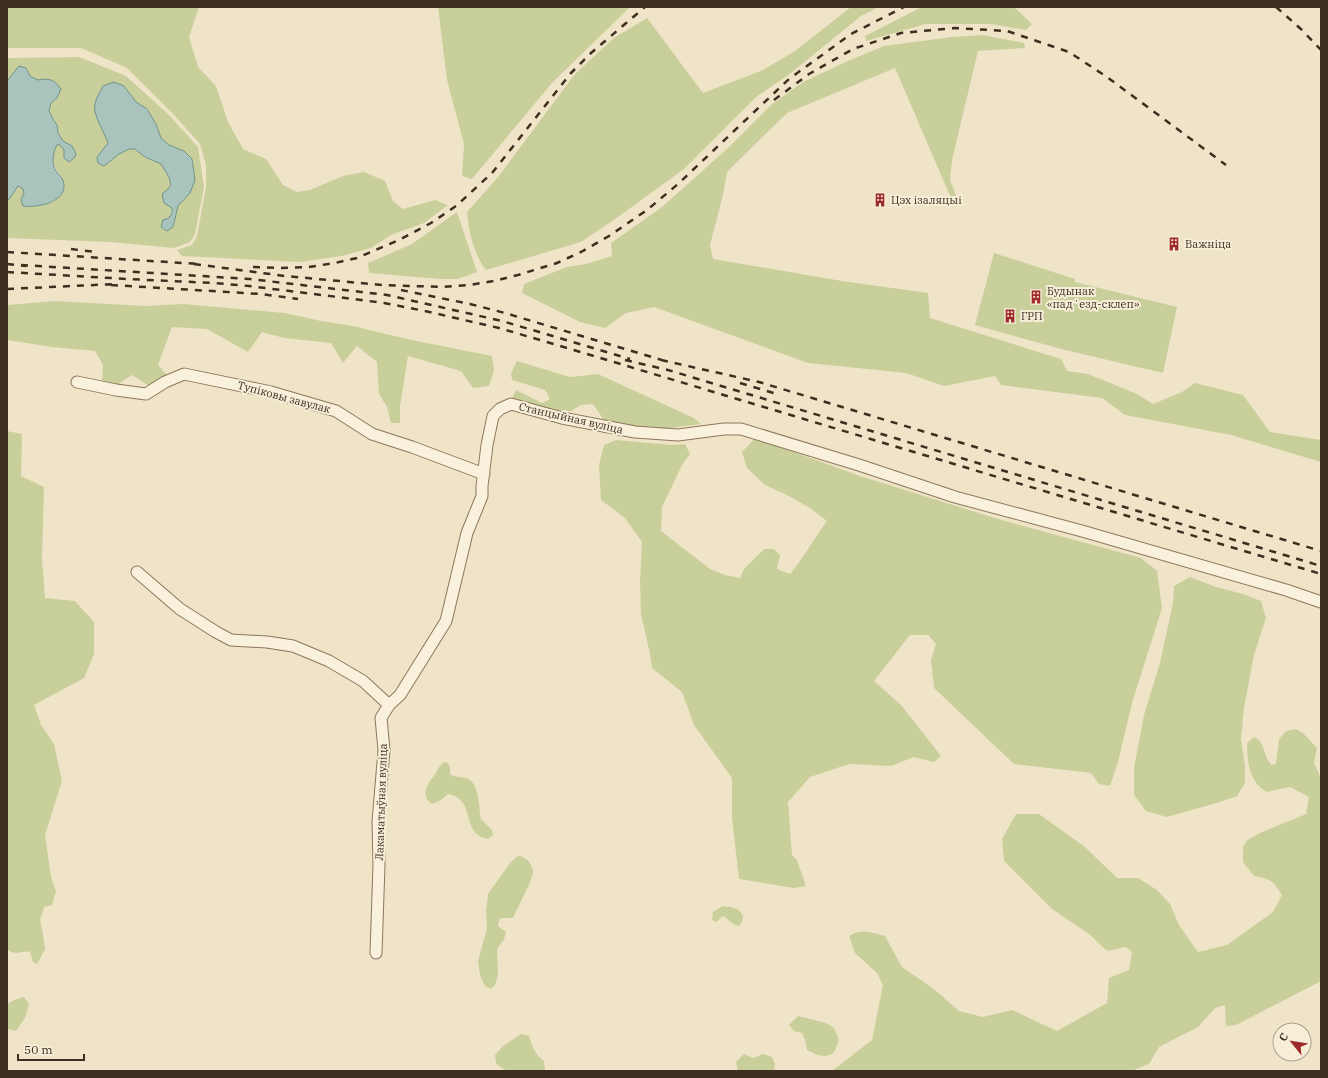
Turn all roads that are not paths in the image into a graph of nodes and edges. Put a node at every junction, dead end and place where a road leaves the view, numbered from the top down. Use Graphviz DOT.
graph roads {
  1 [pos="77,382"];
  2 [pos="484,474"];
  3 [pos="137,572"];
  4 [pos="1321,602"];
  5 [pos="389,705"];
  6 [pos="376,953"];
  1 -- 2 [label="street, Тупіковы завулак"];
  2 -- 4 [label="street, Станцыйная вуліца"];
  2 -- 5 [label="street, Станцыйная вуліца"];
  3 -- 5 [label="street"];
  5 -- 6 [label="street, Лакаматыўная вуліца"];
}
